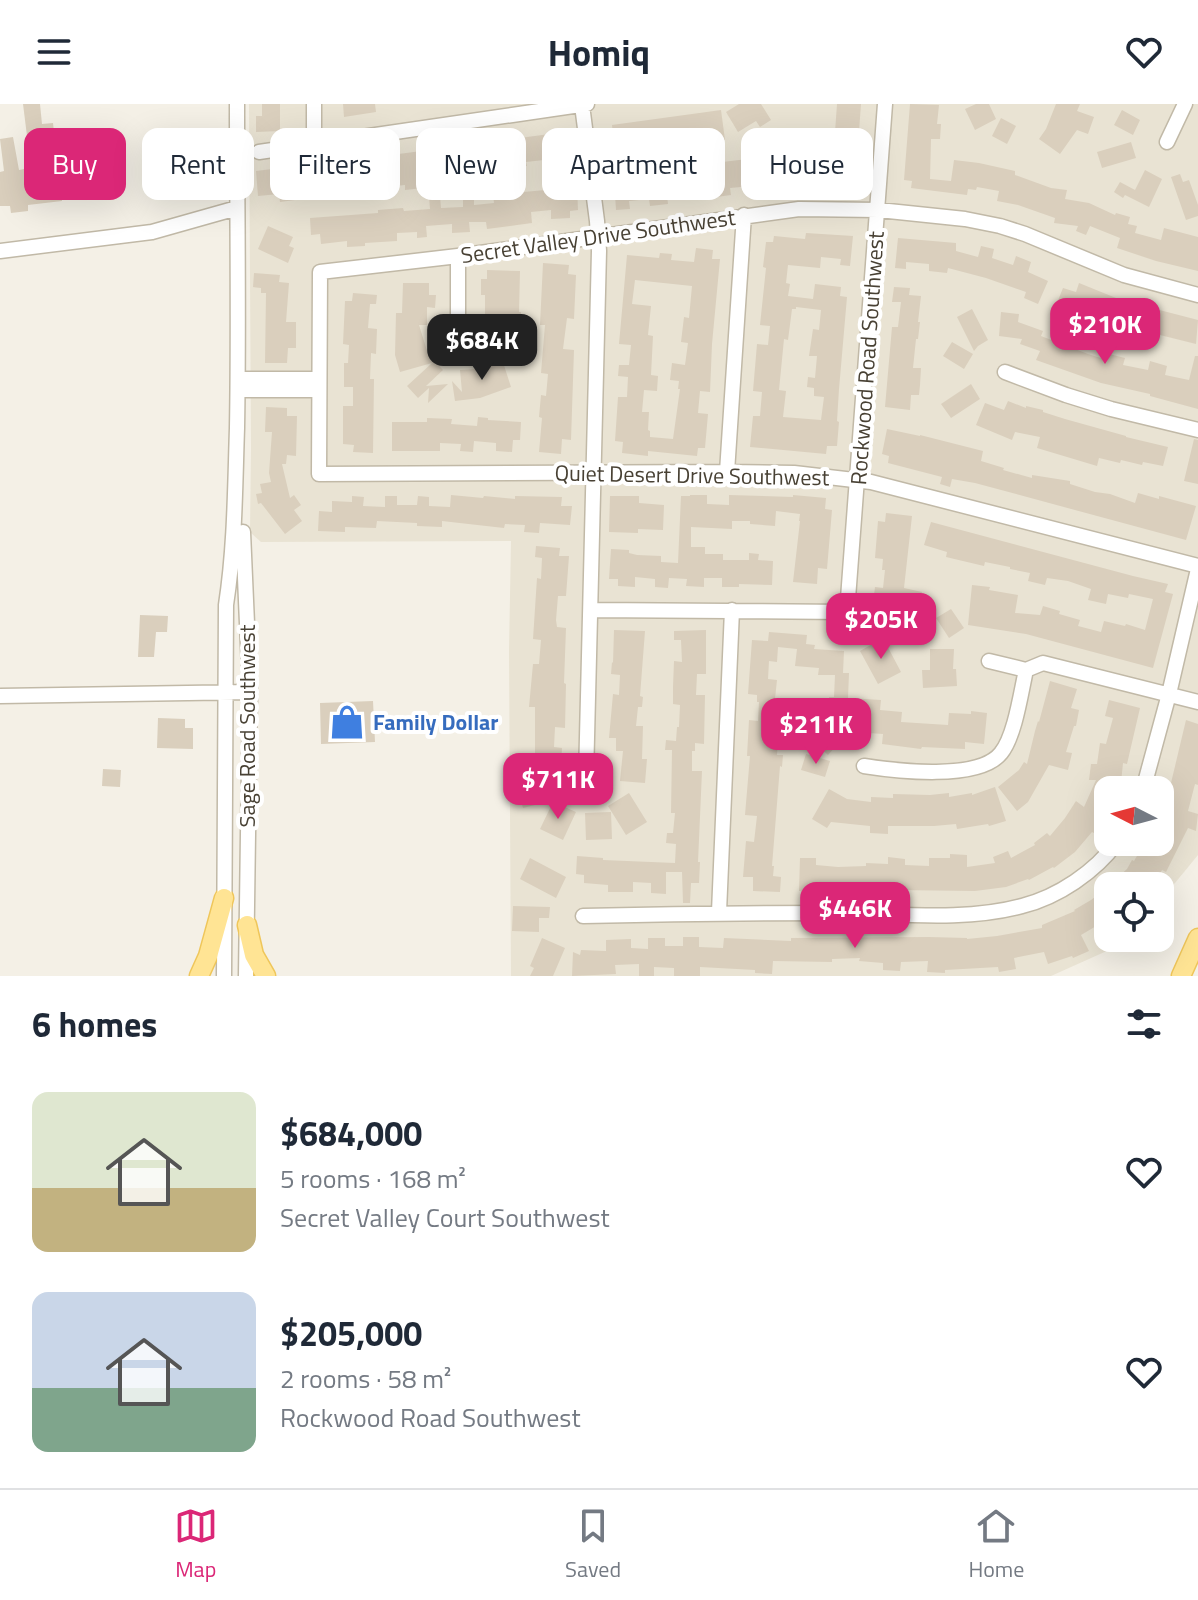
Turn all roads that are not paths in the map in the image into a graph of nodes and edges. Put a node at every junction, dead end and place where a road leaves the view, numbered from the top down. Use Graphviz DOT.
graph roads {
  1 [pos="237,104"];
  2 [pos="314,104"];
  3 [pos="584,104"];
  4 [pos="885,104"];
  5 [pos="1185,104"];
  6 [pos="314,128"];
  7 [pos="400,131"];
  8 [pos="1167,142"];
  9 [pos="270,150"];
  10 [pos="259,152"];
  11 [pos="237,208"];
  12 [pos="879,210"];
  13 [pos="744,215"];
  14 [pos="599,236"];
  15 [pos="0,251"];
  16 [pos="458,256"];
  17 [pos="1198,295"];
  18 [pos="458,336"];
  19 [pos="1005,372"];
  20 [pos="238,385"];
  21 [pos="319,385"];
  22 [pos="1198,430"];
  23 [pos="593,472"];
  24 [pos="727,472"];
  25 [pos="236,478"];
  26 [pos="858,480"];
  27 [pos="1198,567"];
  28 [pos="592,610"];
  29 [pos="732,610"];
  30 [pos="989,661"];
  31 [pos="1026,670"];
  32 [pos="250,692"];
  33 [pos="225,693"];
  34 [pos="1169,694"];
  35 [pos="0,696"];
  36 [pos="1198,702"];
  37 [pos="864,766"];
  38 [pos="1147,776"];
  39 [pos="586,778"];
  40 [pos="1104,856"];
  41 [pos="224,898"];
  42 [pos="719,912"];
  43 [pos="583,916"];
  44 [pos="247,925"];
  45 [pos="1198,938"];
  46 [pos="1198,948"];
  47 [pos="199,976"];
  48 [pos="224,976"];
  49 [pos="246,976"];
  50 [pos="266,976"];
  51 [pos="1181,976"];
  52 [pos="1191,976"];
  1 -- 11 [label="street, Sage Road Southwest"];
  2 -- 6 [label="street"];
  3 -- 7 [label="street"];
  3 -- 14 [label="street"];
  4 -- 12 [label="street, Rockwood Road Southwest"];
  5 -- 8 [label="street"];
  9 -- 10 [label="street"];
  11 -- 15 [label="street"];
  11 -- 20 [label="street, Sage Road Southwest"];
  12 -- 13 [label="street, Secret Valley Drive Southwest"];
  12 -- 17 [label="street, Secret Valley Drive Southwest"];
  12 -- 26 [label="street, Rockwood Road Southwest"];
  13 -- 14 [label="street, Secret Valley Drive Southwest"];
  13 -- 24 [label="street"];
  14 -- 16 [label="street, Secret Valley Drive Southwest"];
  14 -- 23 [label="street"];
  16 -- 18 [label="street"];
  16 -- 21 [label="street, Secret Valley Drive Southwest"];
  19 -- 22 [label="street"];
  20 -- 21 [label="street"];
  20 -- 25 [label="street, Sage Road Southwest"];
  21 -- 23 [label="street, Quiet Desert Drive Southwest"];
  23 -- 24 [label="street, Quiet Desert Drive Southwest"];
  23 -- 28 [label="street"];
  24 -- 26 [label="street, Quiet Desert Drive Southwest"];
  25 -- 32 [label="street, Sage Road Southwest"];
  25 -- 33 [label="street, Sage Road Southwest"];
  26 -- 27 [label="street, Quiet Desert Drive Southwest"];
  26 -- 29 [label="street, Rockwood Road Southwest"];
  27 -- 34 [label="street"];
  28 -- 29 [label="street"];
  28 -- 39 [label="street"];
  29 -- 42 [label="street"];
  30 -- 31 [label="street"];
  31 -- 34 [label="street"];
  31 -- 37 [label="street"];
  32 -- 33 [label="street"];
  32 -- 44 [label="street, Sage Road Southwest"];
  33 -- 35 [label="street"];
  33 -- 41 [label="street, Sage Road Southwest"];
  34 -- 36 [label="street"];
  34 -- 38 [label="street"];
  40 -- 42 [label="street"];
  41 -- 47 [label="main road"];
  41 -- 48 [label="street, Sage Road Southwest"];
  42 -- 43 [label="street"];
  44 -- 49 [label="street, Sage Road Southwest"];
  44 -- 50 [label="main road"];
  45 -- 51 [label="main road"];
  46 -- 52 [label="main road"];
}
